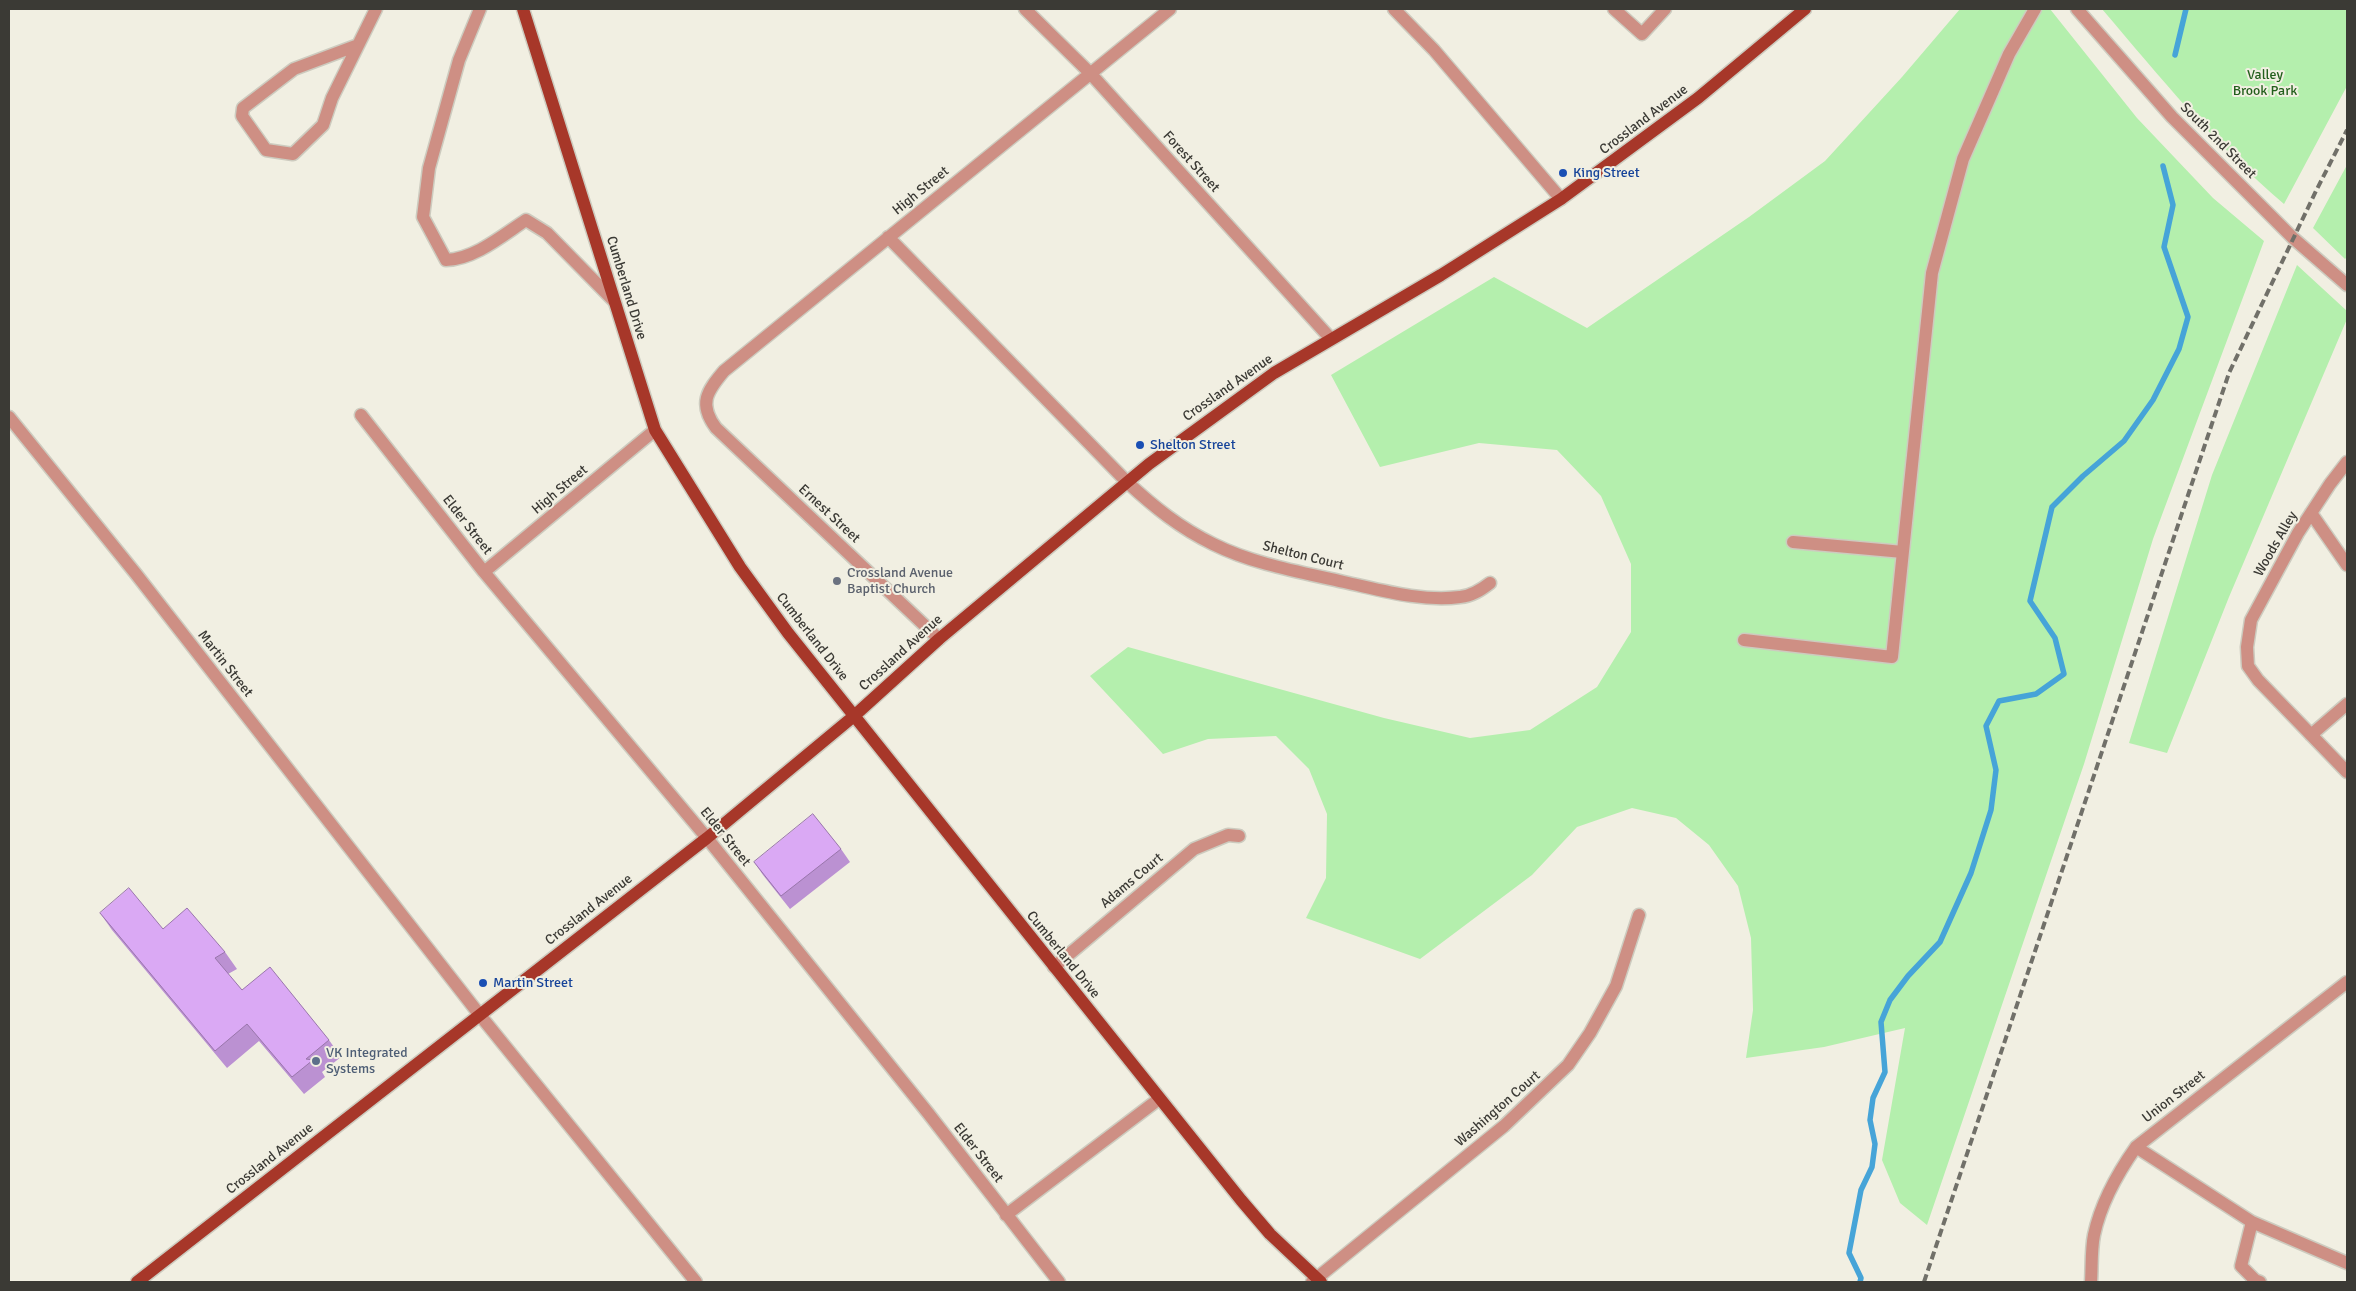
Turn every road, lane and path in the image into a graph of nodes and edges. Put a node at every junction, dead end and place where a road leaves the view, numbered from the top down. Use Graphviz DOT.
graph roads {
  1 [pos="376,9"];
  2 [pos="480,9"];
  3 [pos="523,9"];
  4 [pos="1026,9"];
  5 [pos="1170,9"];
  6 [pos="1394,9"];
  7 [pos="1614,9"];
  8 [pos="1665,9"];
  9 [pos="1805,9"];
  10 [pos="2035,9"];
  11 [pos="2077,9"];
  12 [pos="358,46"];
  13 [pos="1090,73"];
  14 [pos="1561,199"];
  15 [pos="888,237"];
  16 [pos="2347,285"];
  17 [pos="614,301"];
  18 [pos="1331,339"];
  19 [pos="706,407"];
  20 [pos="361,415"];
  21 [pos="9,417"];
  22 [pos="655,430"];
  23 [pos="2347,462"];
  24 [pos="1127,482"];
  25 [pos="2311,513"];
  26 [pos="1793,542"];
  27 [pos="1903,552"];
  28 [pos="2347,565"];
  29 [pos="484,572"];
  30 [pos="1490,583"];
  31 [pos="939,639"];
  32 [pos="1744,640"];
  33 [pos="2347,704"];
  34 [pos="854,716"];
  35 [pos="2311,735"];
  36 [pos="2347,772"];
  37 [pos="1238,836"];
  38 [pos="707,838"];
  39 [pos="1639,915"];
  40 [pos="1054,967"];
  41 [pos="2347,982"];
  42 [pos="479,1014"];
  43 [pos="1159,1099"];
  44 [pos="2136,1146"];
  45 [pos="1006,1215"];
  46 [pos="2252,1222"];
  47 [pos="2347,1263"];
  48 [pos="1317,1281"];
  49 [pos="136,1282"];
  50 [pos="696,1282"];
  51 [pos="1059,1282"];
  52 [pos="2091,1282"];
  53 [pos="2256,1282"];
  1 -- 12 [label="street"];
  2 -- 17 [label="street"];
  3 -- 17 [label="main road, Cumberland Drive"];
  4 -- 13 [label="street, Forest Street"];
  5 -- 13 [label="street, High Street"];
  6 -- 14 [label="street"];
  7 -- 8 [label="street"];
  9 -- 14 [label="main road, Crossland Avenue"];
  10 -- 27 [label="street"];
  11 -- 16 [label="street, South 2nd Street"];
  12 -- 12 [label="street"];
  13 -- 15 [label="street, High Street"];
  13 -- 18 [label="street, Forest Street"];
  14 -- 18 [label="main road, Crossland Avenue"];
  15 -- 19 [label="street, High Street"];
  15 -- 24 [label="street"];
  17 -- 22 [label="main road, Cumberland Drive"];
  18 -- 24 [label="main road, Crossland Avenue"];
  19 -- 31 [label="street, Ernest Street"];
  20 -- 29 [label="street, Elder Street"];
  21 -- 42 [label="street, Martin Street"];
  22 -- 29 [label="street, High Street"];
  22 -- 34 [label="main road, Cumberland Drive"];
  23 -- 25 [label="street, Woods Alley"];
  24 -- 30 [label="street, Shelton Court"];
  24 -- 31 [label="main road, Crossland Avenue"];
  25 -- 28 [label="street"];
  25 -- 35 [label="street, Woods Alley"];
  26 -- 27 [label="street"];
  27 -- 32 [label="street"];
  29 -- 38 [label="street, Elder Street"];
  31 -- 34 [label="main road, Crossland Avenue"];
  33 -- 35 [label="street"];
  34 -- 38 [label="main road, Crossland Avenue"];
  34 -- 40 [label="main road, Cumberland Drive"];
  35 -- 36 [label="street, Woods Alley"];
  37 -- 40 [label="street, Adams Court"];
  38 -- 42 [label="main road, Crossland Avenue"];
  38 -- 45 [label="street, Elder Street"];
  39 -- 48 [label="street, Washington Court"];
  40 -- 43 [label="main road, Cumberland Drive"];
  41 -- 44 [label="street, Union Street"];
  42 -- 49 [label="main road, Crossland Avenue"];
  42 -- 50 [label="street, Martin Street"];
  43 -- 45 [label="street"];
  43 -- 48 [label="main road, Cumberland Drive"];
  44 -- 46 [label="street"];
  44 -- 52 [label="street, Union Street"];
  45 -- 51 [label="street, Elder Street"];
  46 -- 47 [label="street"];
  46 -- 53 [label="street"];
}
